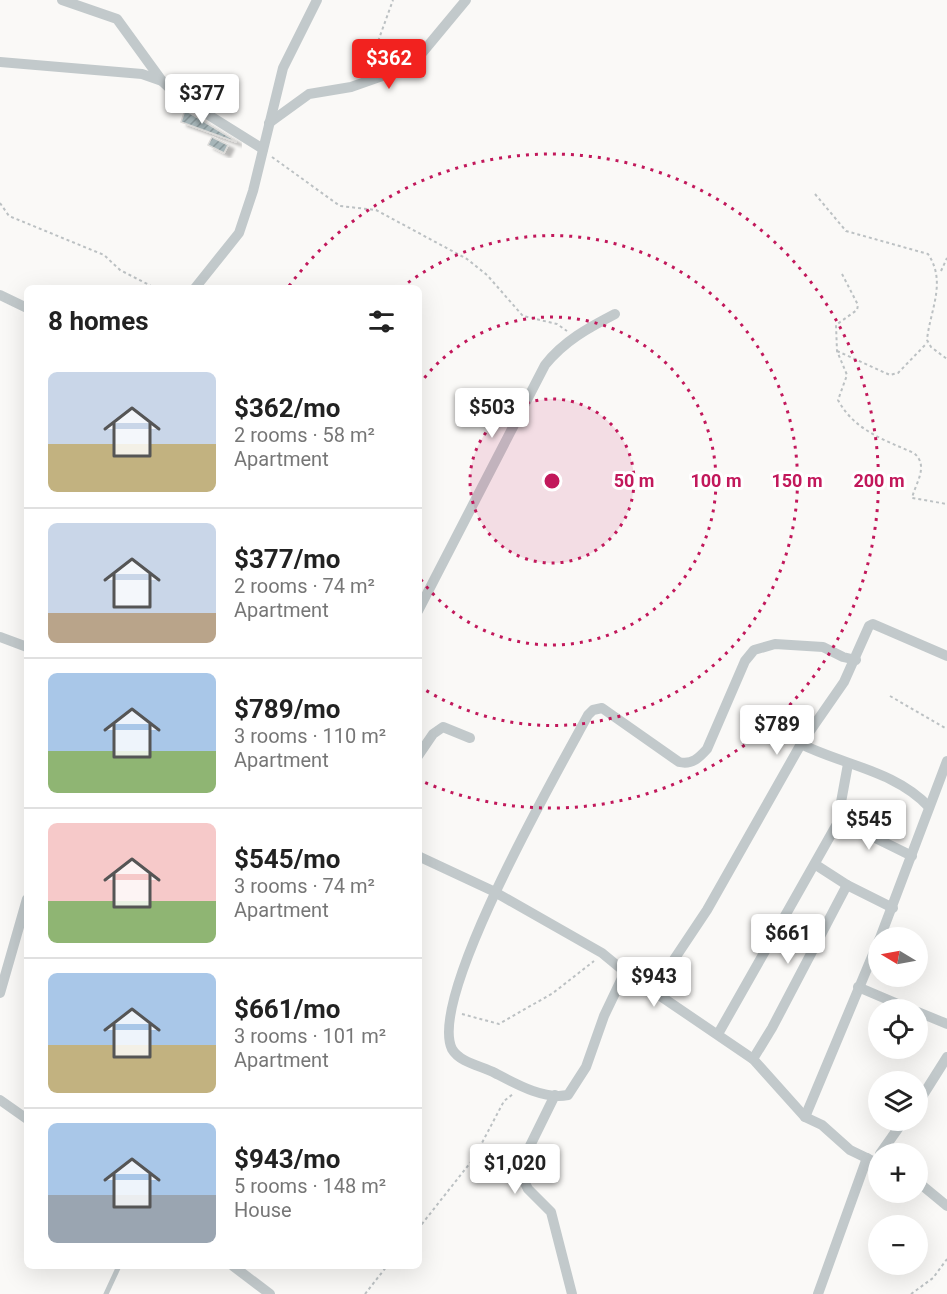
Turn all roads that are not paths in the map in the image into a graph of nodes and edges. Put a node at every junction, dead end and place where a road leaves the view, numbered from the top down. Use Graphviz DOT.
graph roads {
  1 [pos="62,0"];
  2 [pos="317,0"];
  3 [pos="466,0"];
  4 [pos="0,62"];
  5 [pos="162,81"];
  6 [pos="269,123"];
  7 [pos="263,149"];
  8 [pos="197,285"];
  9 [pos="0,295"];
  10 [pos="24,307"];
  11 [pos="615,314"];
  12 [pos="422,603"];
  13 [pos="0,637"];
  14 [pos="24,646"];
  15 [pos="947,656"];
  16 [pos="856,660"];
  17 [pos="470,738"];
  18 [pos="801,744"];
  19 [pos="422,750"];
  20 [pos="947,761"];
  21 [pos="848,764"];
  22 [pos="929,807"];
  23 [pos="838,820"];
  24 [pos="912,856"];
  25 [pos="422,858"];
  26 [pos="816,865"];
  27 [pos="847,885"];
  28 [pos="493,891"];
  29 [pos="893,908"];
  30 [pos="24,909"];
  31 [pos="885,927"];
  32 [pos="868,965"];
  33 [pos="625,972"];
  34 [pos="858,987"];
  35 [pos="653,991"];
  36 [pos="0,993"];
  37 [pos="886,999"];
  38 [pos="928,1016"];
  39 [pos="947,1024"];
  40 [pos="718,1034"];
  41 [pos="947,1057"];
  42 [pos="753,1059"];
  43 [pos="928,1087"];
  44 [pos="555,1095"];
  45 [pos="0,1100"];
  46 [pos="24,1117"];
  47 [pos="805,1117"];
  48 [pos="868,1156"];
  49 [pos="868,1177"];
  50 [pos="928,1190"];
  51 [pos="947,1206"];
  52 [pos="118,1269"];
  53 [pos="237,1269"];
  54 [pos="106,1294"];
  55 [pos="270,1294"];
  56 [pos="572,1294"];
  57 [pos="818,1294"];
  1 -- 5 [label="street"];
  2 -- 6 [label="street"];
  3 -- 6 [label="street"];
  4 -- 5 [label="street"];
  5 -- 7 [label="street"];
  6 -- 7 [label="street"];
  7 -- 8 [label="street"];
  9 -- 10 [label="street"];
  11 -- 12 [label="street"];
  13 -- 14 [label="street"];
  15 -- 16 [label="street"];
  16 -- 18 [label="street"];
  16 -- 28 [label="street"];
  17 -- 19 [label="street"];
  18 -- 21 [label="street"];
  18 -- 35 [label="street"];
  20 -- 22 [label="street"];
  21 -- 22 [label="street"];
  21 -- 23 [label="street"];
  22 -- 24 [label="street"];
  23 -- 24 [label="street"];
  23 -- 26 [label="street"];
  24 -- 29 [label="street"];
  25 -- 28 [label="street"];
  26 -- 27 [label="street"];
  26 -- 40 [label="street"];
  27 -- 29 [label="street"];
  27 -- 42 [label="street"];
  28 -- 33 [label="street"];
  28 -- 44 [label="street"];
  29 -- 31 [label="street"];
  30 -- 36 [label="street"];
  32 -- 34 [label="street"];
  33 -- 35 [label="street"];
  33 -- 44 [label="street"];
  34 -- 37 [label="street"];
  34 -- 47 [label="street"];
  35 -- 40 [label="street"];
  38 -- 39 [label="street"];
  40 -- 42 [label="street"];
  41 -- 43 [label="street"];
  42 -- 47 [label="street"];
  44 -- 56 [label="street"];
  45 -- 46 [label="street"];
  47 -- 48 [label="street"];
  49 -- 57 [label="street"];
  50 -- 51 [label="street"];
  52 -- 54 [label="lane"];
  53 -- 55 [label="street"];
}
